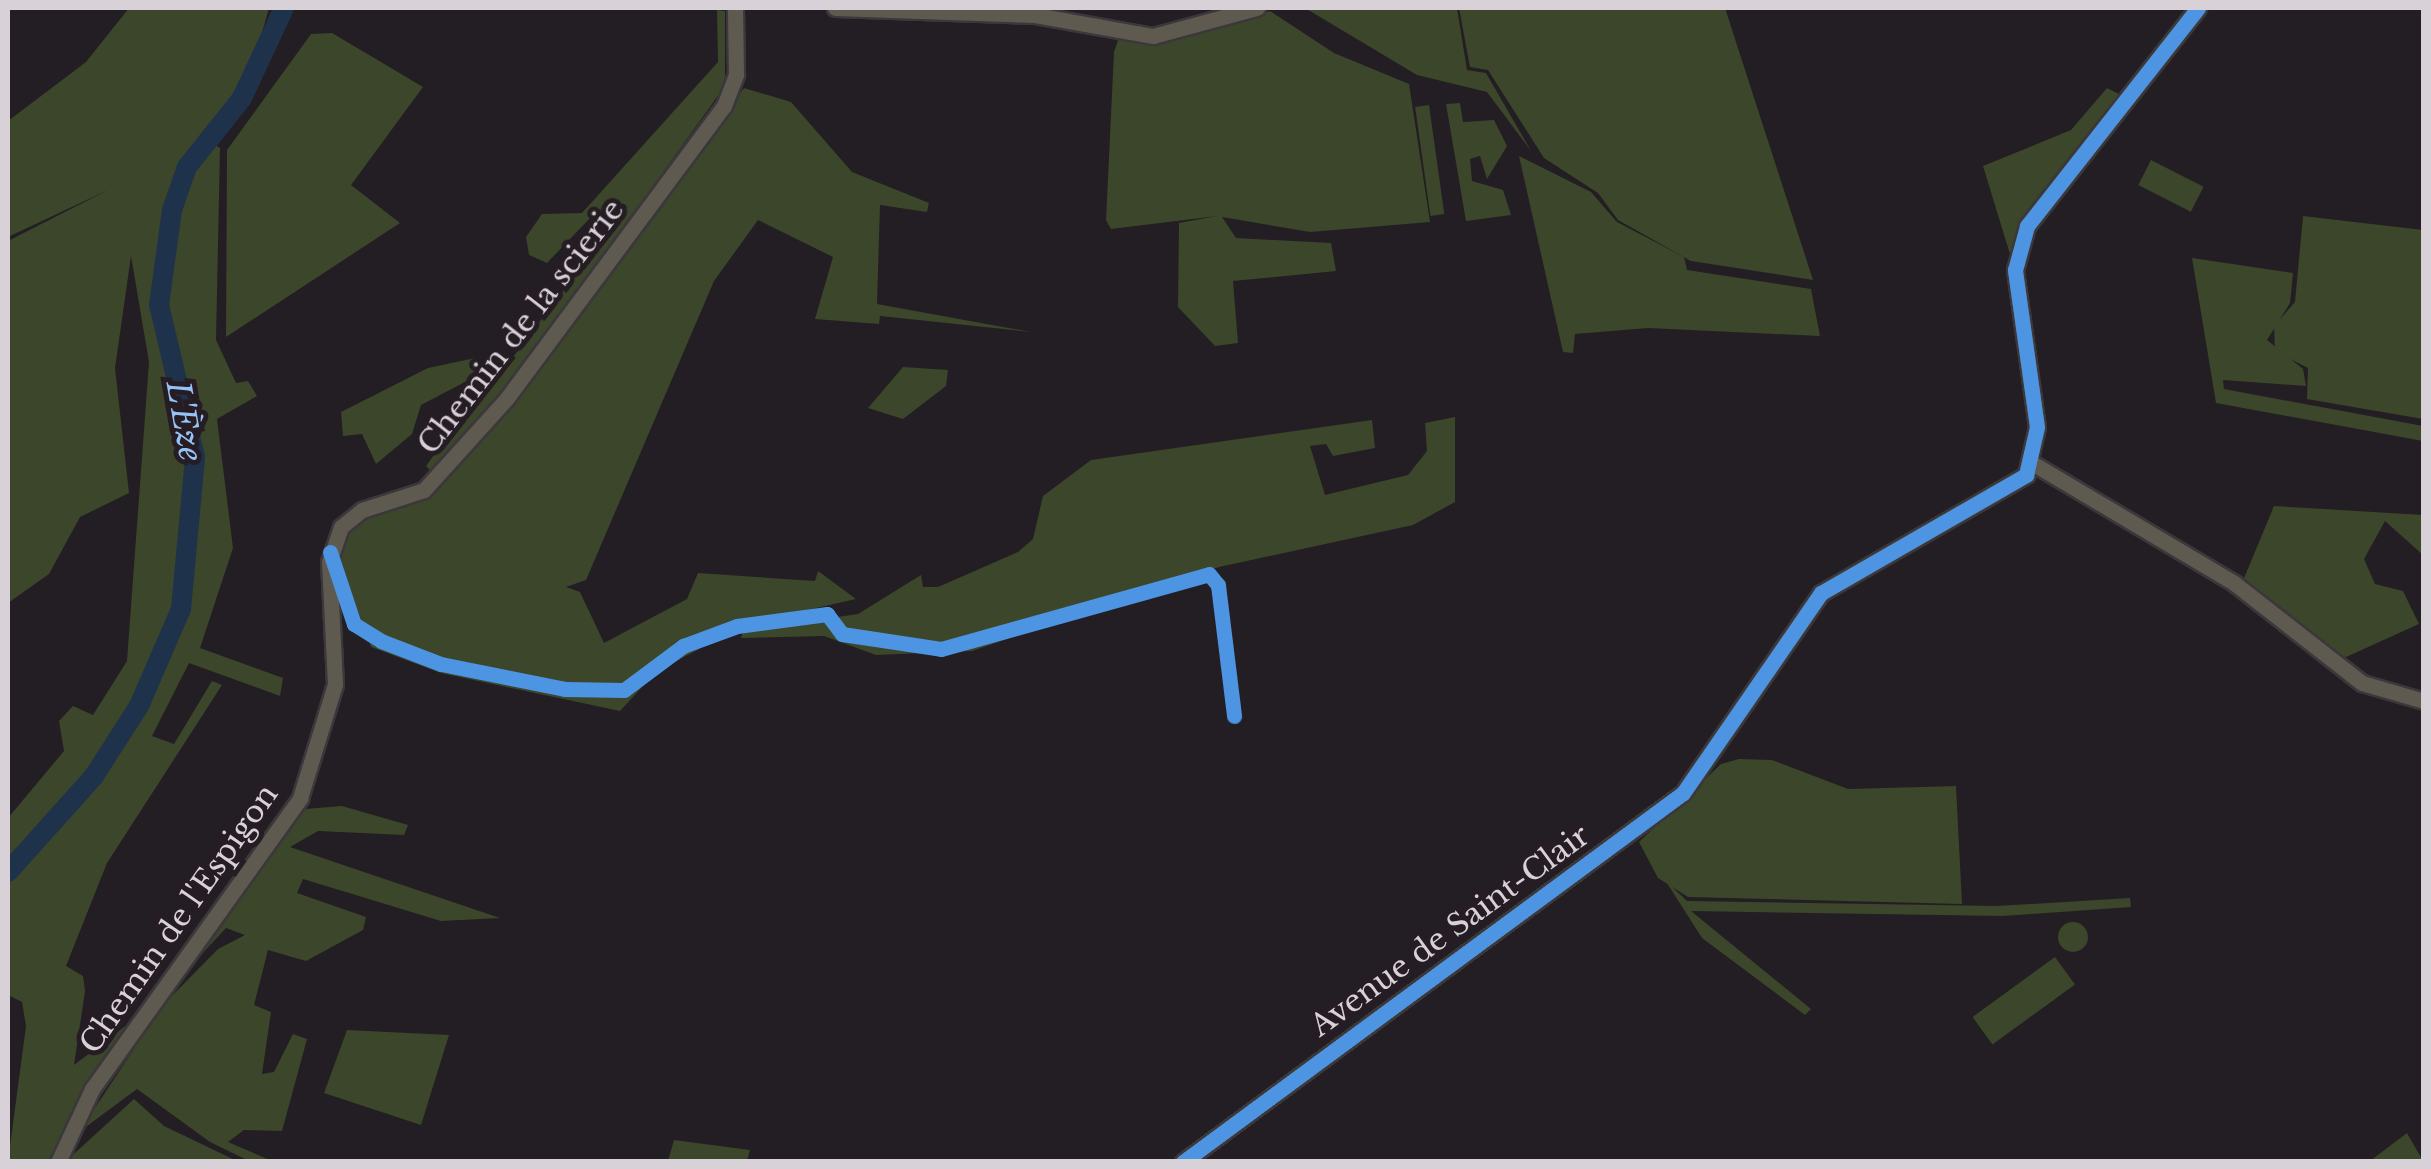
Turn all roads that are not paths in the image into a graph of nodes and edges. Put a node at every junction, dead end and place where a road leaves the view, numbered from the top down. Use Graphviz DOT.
graph roads {
  1 [pos="735,8"];
  2 [pos="835,8"];
  3 [pos="1257,8"];
  4 [pos="2198,8"];
  5 [pos="2032,462"];
  6 [pos="2424,701"];
  7 [pos="331,702"];
  8 [pos="58,1162"];
  9 [pos="1183,1162"];
  1 -- 7 [label="street, Chemin de la scierie"];
  2 -- 3 [label="street"];
  4 -- 5 [label="street"];
  5 -- 6 [label="street"];
  5 -- 9 [label="street, Avenue de Saint-Clair"];
  7 -- 8 [label="street, Chemin de l'Espigon"];
}
